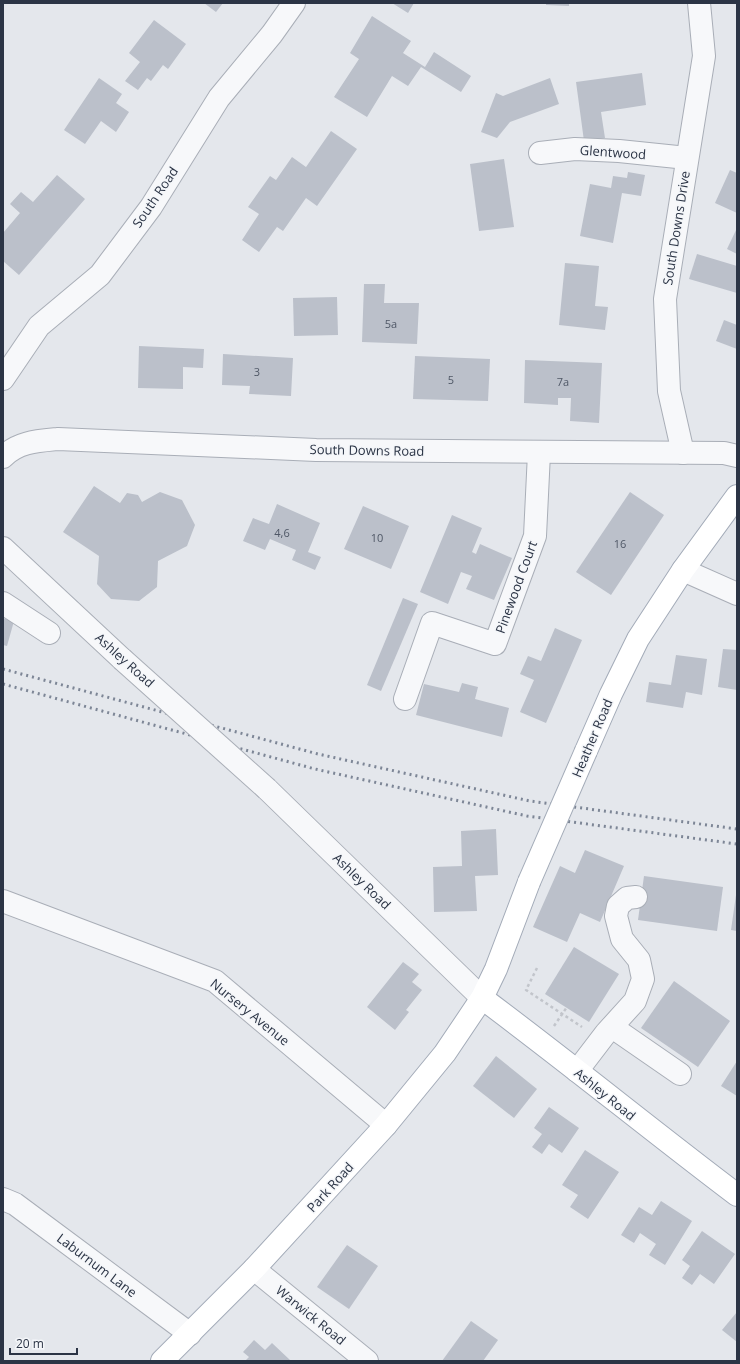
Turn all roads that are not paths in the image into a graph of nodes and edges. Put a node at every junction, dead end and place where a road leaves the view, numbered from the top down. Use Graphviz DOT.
graph roads {
  1 [pos="294,3"];
  2 [pos="699,3"];
  3 [pos="540,153"];
  4 [pos="687,158"];
  5 [pos="3,378"];
  6 [pos="6,448"];
  7 [pos="539,453"];
  8 [pos="683,453"];
  9 [pos="737,456"];
  10 [pos="737,496"];
  11 [pos="3,548"];
  12 [pos="683,570"];
  13 [pos="737,594"];
  14 [pos="3,603"];
  15 [pos="49,633"];
  16 [pos="405,699"];
  17 [pos="636,897"];
  18 [pos="3,901"];
  19 [pos="482,998"];
  20 [pos="607,1033"];
  21 [pos="577,1071"];
  22 [pos="680,1074"];
  23 [pos="386,1125"];
  24 [pos="737,1195"];
  25 [pos="3,1199"];
  26 [pos="254,1269"];
  27 [pos="190,1334"];
  28 [pos="162,1361"];
  29 [pos="367,1361"];
  1 -- 5 [label="street, South Road"];
  2 -- 4 [label="street, South Downs Drive"];
  3 -- 4 [label="street, Glentwood"];
  4 -- 8 [label="street, South Downs Drive"];
  6 -- 7 [label="street, South Downs Road"];
  7 -- 8 [label="street, South Downs Road"];
  7 -- 16 [label="street, Pinewood Court"];
  8 -- 9 [label="street, South Downs Road"];
  10 -- 12 [label="main road, Heather Road"];
  11 -- 19 [label="street, Ashley Road, bridge"];
  12 -- 13 [label="street"];
  12 -- 19 [label="main road, Heather Road, bridge"];
  14 -- 15 [label="street"];
  17 -- 20 [label="street"];
  18 -- 23 [label="street, Nursery Avenue"];
  19 -- 21 [label="main road, Ashley Road"];
  19 -- 23 [label="main road, Park Road"];
  20 -- 21 [label="street"];
  20 -- 22 [label="street"];
  21 -- 24 [label="main road, Ashley Road"];
  23 -- 26 [label="main road, Park Road"];
  25 -- 27 [label="street, Laburnum Lane"];
  26 -- 27 [label="main road, Park Road"];
  26 -- 29 [label="street, Warwick Road"];
  27 -- 28 [label="main road, Park Road"];
}
